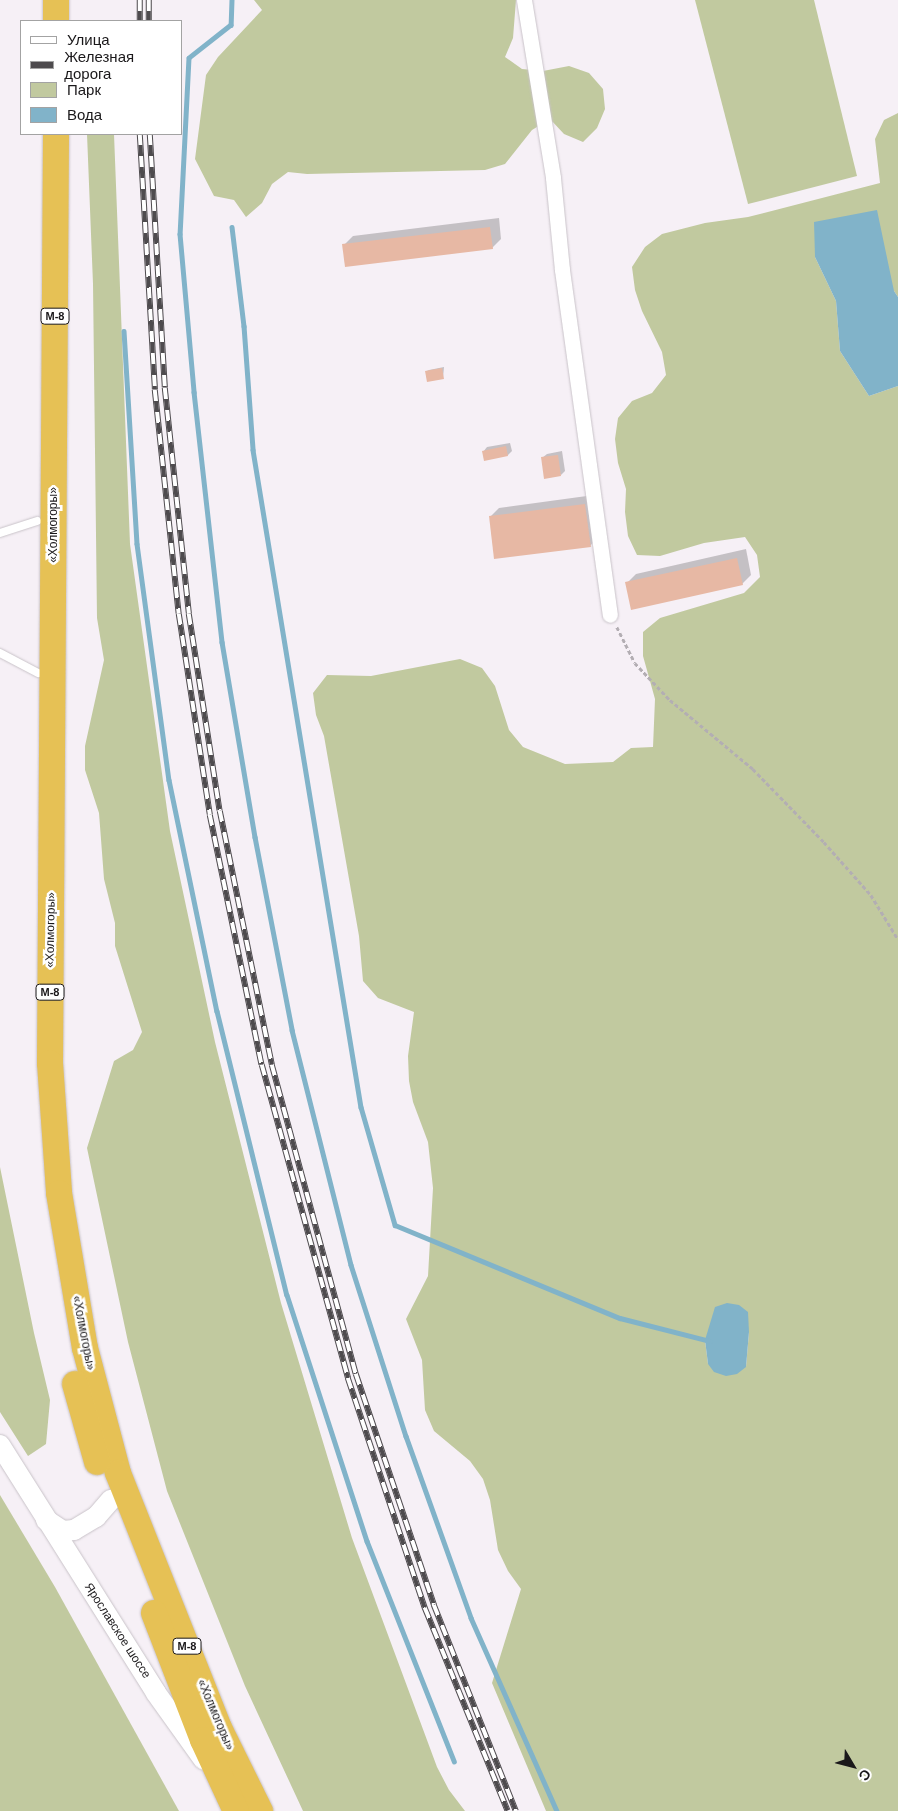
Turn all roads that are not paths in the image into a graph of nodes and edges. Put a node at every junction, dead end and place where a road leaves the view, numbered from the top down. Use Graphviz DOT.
graph roads {
  1 [pos="39,0"];
  2 [pos="56,0"];
  3 [pos="524,0"];
  4 [pos="39,20"];
  5 [pos="56,20"];
  6 [pos="39,135"];
  7 [pos="56,135"];
  8 [pos="38,521"];
  9 [pos="0,533"];
  10 [pos="610,615"];
  11 [pos="0,653"];
  12 [pos="38,674"];
  13 [pos="0,1445"];
  14 [pos="116,1489"];
  15 [pos="46,1520"];
  16 [pos="235,1806"];
  17 [pos="260,1811"];
  1 -- 4 [label="highway"];
  2 -- 5 [label="highway"];
  3 -- 10 [label="street"];
  6 -- 8 [label="highway, «Холмогоры» / М-8"];
  7 -- 14 [label="highway, «Холмогоры» / М-8"];
  8 -- 9 [label="lane"];
  8 -- 12 [label="highway, «Холмогоры» / М-8"];
  11 -- 12 [label="lane"];
  12 -- 14 [label="highway, «Холмогоры» / М-8"];
  13 -- 15 [label="main road, Ярославское шоссе"];
  14 -- 15 [label="main road"];
  14 -- 16 [label="highway, «Холмогоры» / М-8"];
  14 -- 17 [label="highway, «Холмогоры» / М-8"];
  15 -- 16 [label="main road, Ярославское шоссе"];
}
